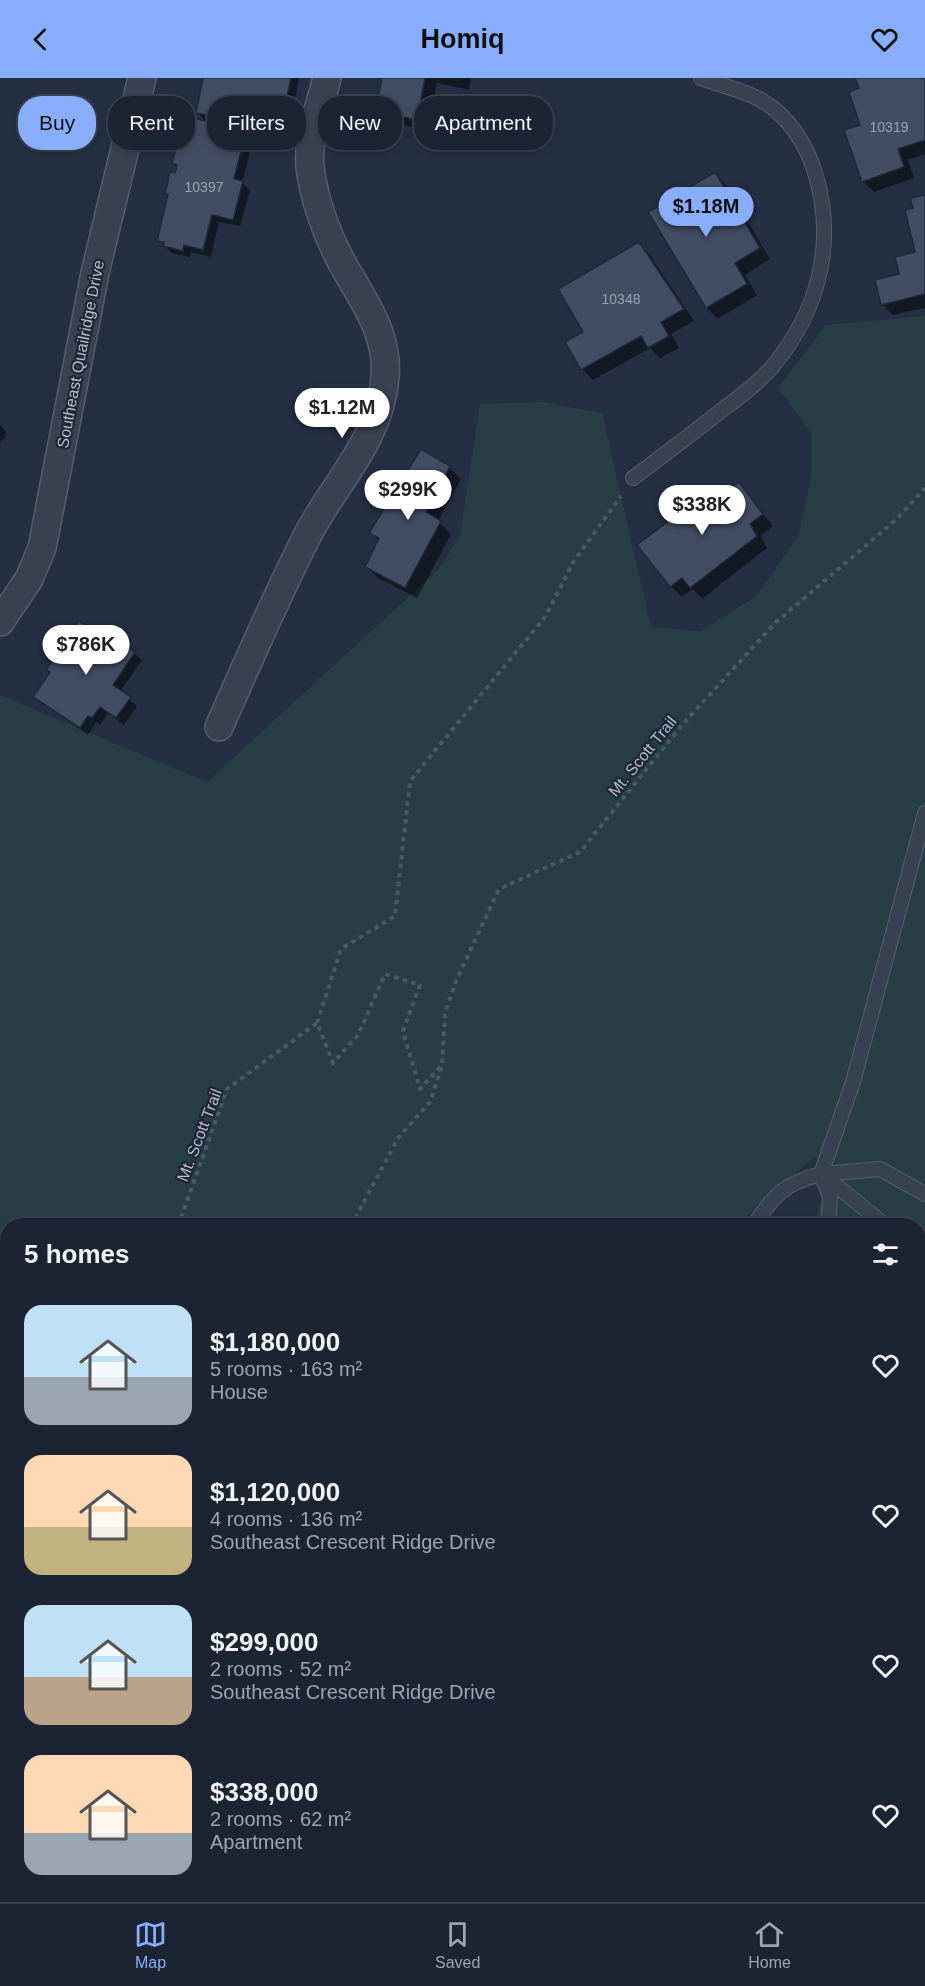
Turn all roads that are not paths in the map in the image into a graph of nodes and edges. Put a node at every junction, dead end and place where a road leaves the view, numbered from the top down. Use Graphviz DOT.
graph roads {
  1 [pos="142,78"];
  2 [pos="327,78"];
  3 [pos="701,78"];
  4 [pos="633,478"];
  5 [pos="0,622"];
  6 [pos="219,727"];
  7 [pos="925,813"];
  8 [pos="821,1174"];
  9 [pos="925,1194"];
  10 [pos="759,1218"];
  11 [pos="829,1218"];
  12 [pos="876,1218"];
  1 -- 5 [label="street, Southeast Quailridge Drive"];
  2 -- 6 [label="street"];
  3 -- 4 [label="lane"];
  7 -- 8 [label="lane"];
  8 -- 9 [label="lane"];
  8 -- 10 [label="lane"];
  8 -- 11 [label="lane"];
  8 -- 12 [label="lane"];
}
